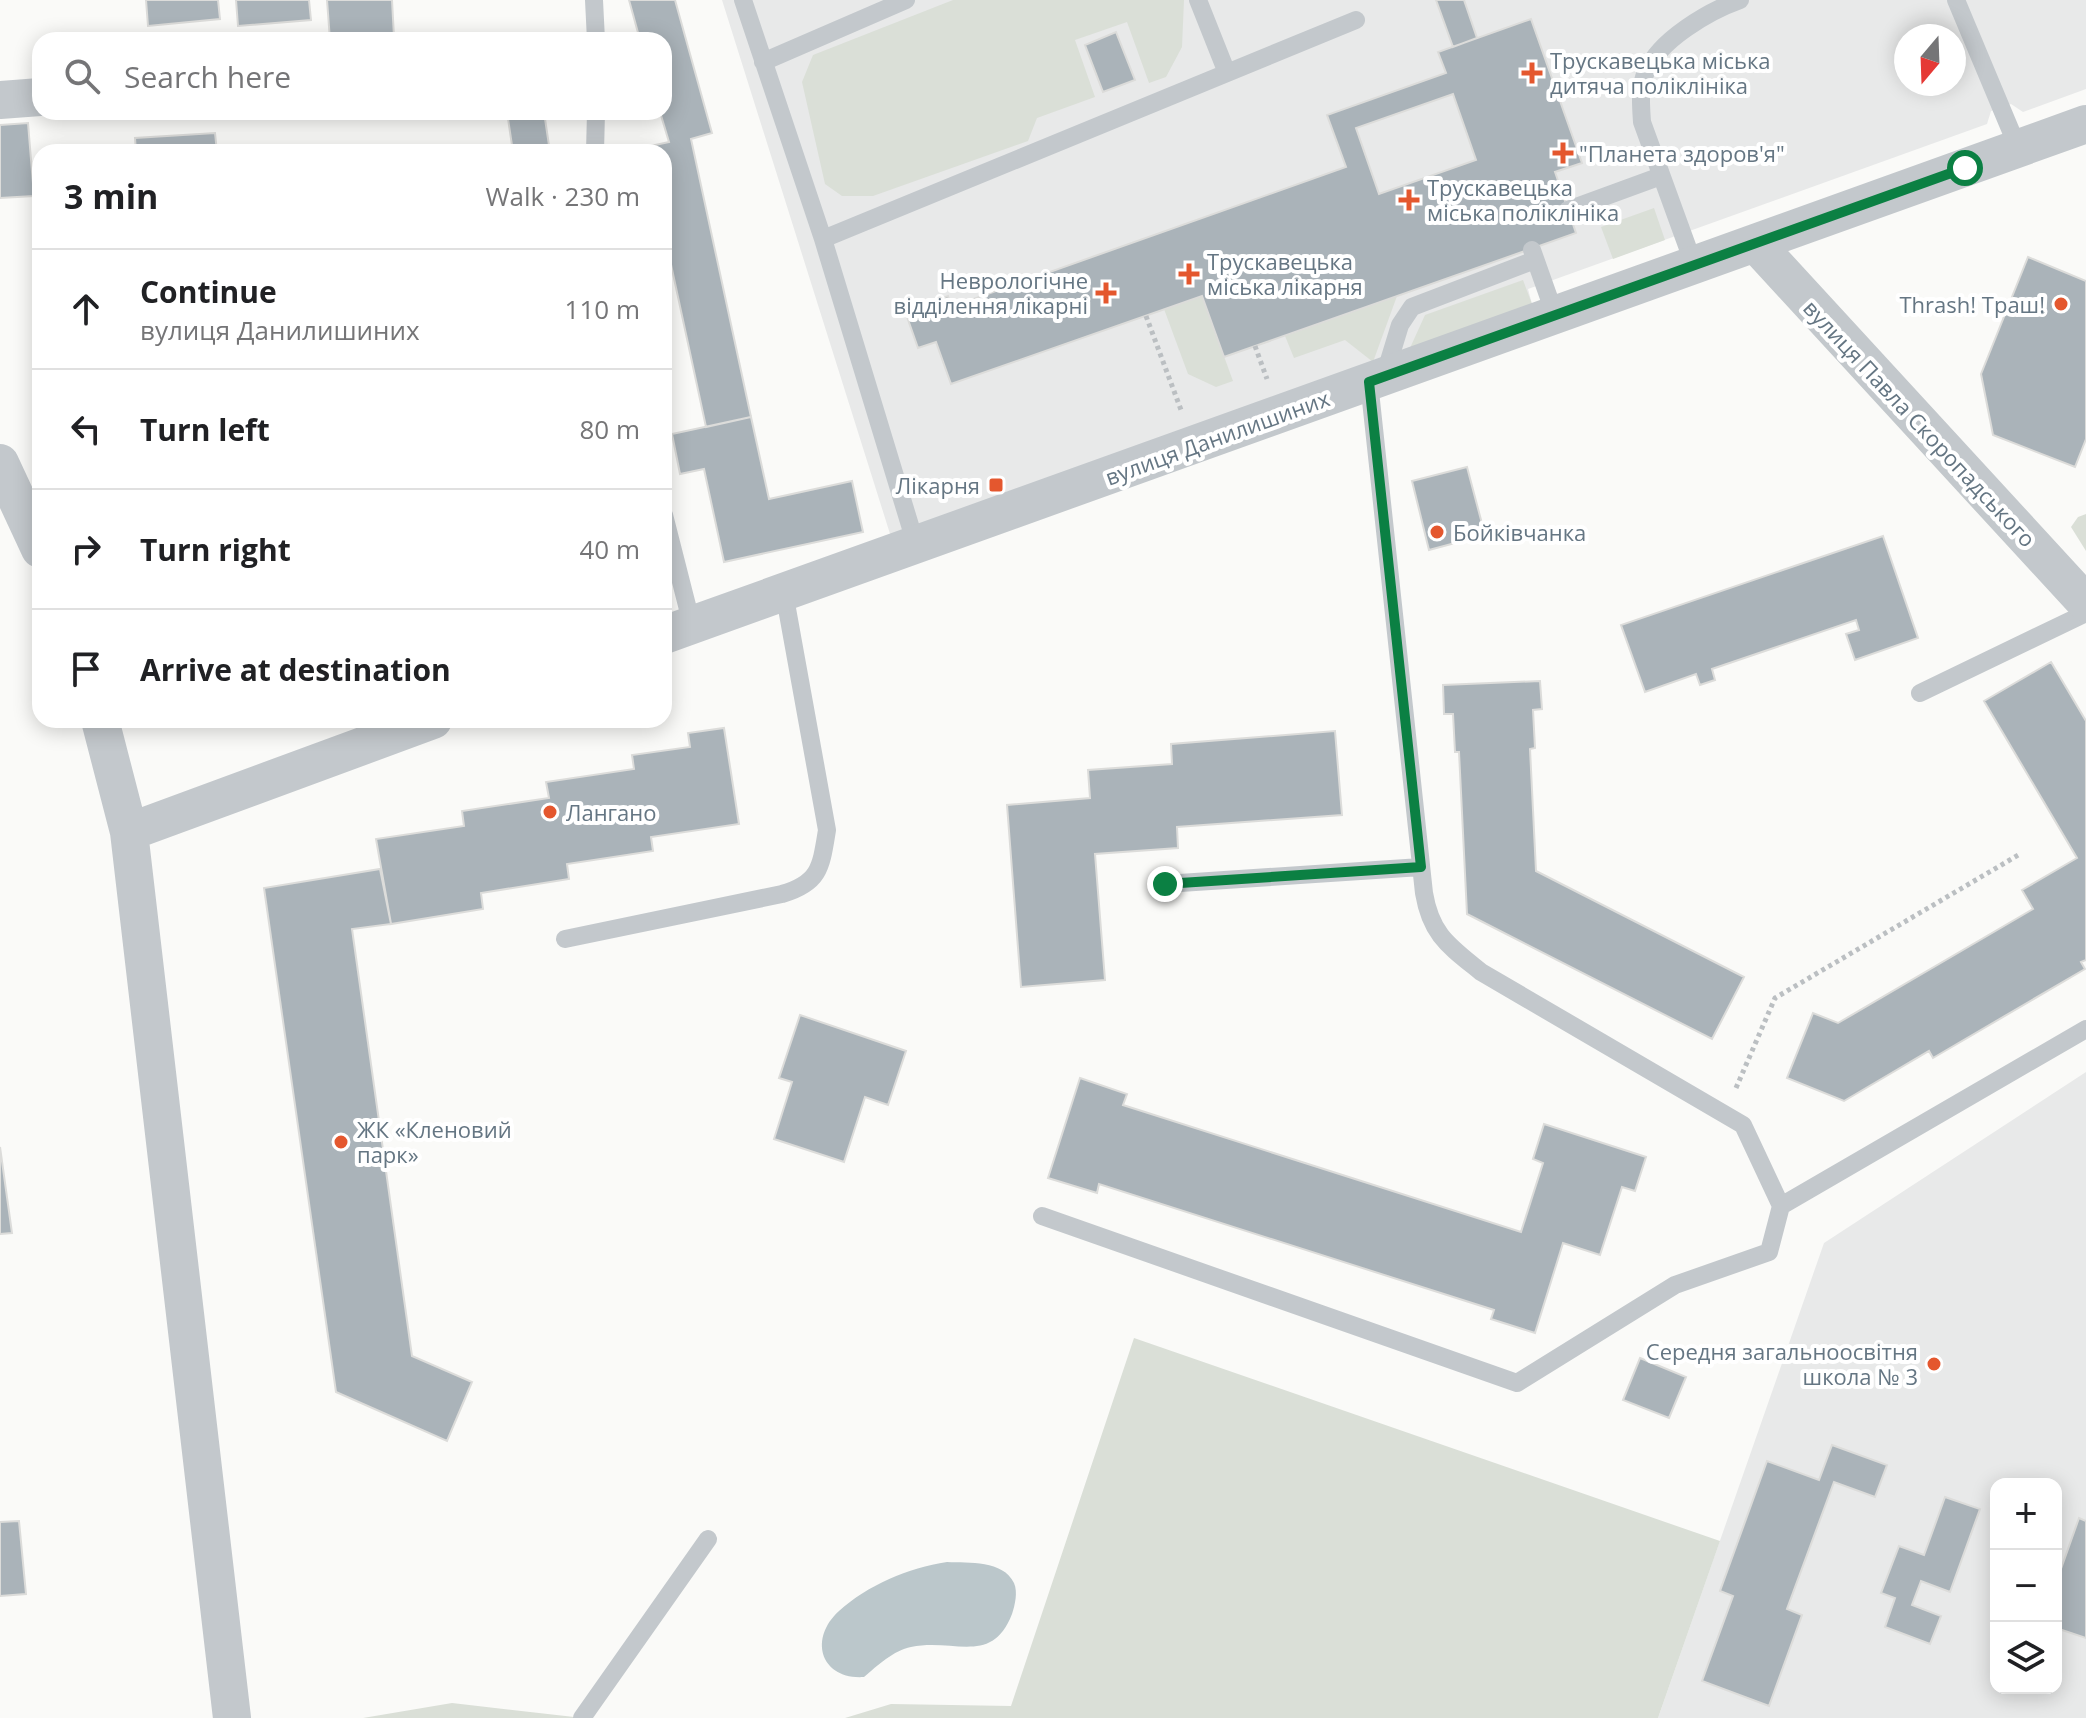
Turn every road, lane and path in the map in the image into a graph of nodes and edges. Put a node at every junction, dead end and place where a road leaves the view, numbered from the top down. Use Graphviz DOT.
graph roads {
  1 [pos="594,0"];
  2 [pos="743,0"];
  3 [pos="906,0"];
  4 [pos="1198,0"];
  5 [pos="1740,0"];
  6 [pos="1956,0"];
  7 [pos="1356,20"];
  8 [pos="596,32"];
  9 [pos="763,62"];
  10 [pos="1227,73"];
  11 [pos="32,98"];
  12 [pos="0,100"];
  13 [pos="596,120"];
  14 [pos="2086,124"];
  15 [pos="595,144"];
  16 [pos="2018,148"];
  17 [pos="1661,176"];
  18 [pos="1568,210"];
  19 [pos="823,239"];
  20 [pos="1755,243"];
  21 [pos="1694,265"];
  22 [pos="1555,315"];
  23 [pos="1146,316"];
  24 [pos="1255,346"];
  25 [pos="1168,374"];
  26 [pos="1377,379"];
  27 [pos="1269,386"];
  28 [pos="0,463"];
  29 [pos="13,527"];
  30 [pos="32,542"];
  31 [pos="916,545"];
  32 [pos="672,581"];
  33 [pos="784,592"];
  34 [pos="2086,603"];
  35 [pos="2086,613"];
  36 [pos="678,630"];
  37 [pos="1920,693"];
  38 [pos="102,728"];
  39 [pos="411,728"];
  40 [pos="129,832"];
  41 [pos="2020,854"];
  42 [pos="1421,867"];
  43 [pos="1165,884"];
  44 [pos="565,939"];
  45 [pos="2086,1029"];
  46 [pos="1725,1115"];
  47 [pos="1781,1206"];
  48 [pos="1042,1216"];
  49 [pos="708,1539"];
  50 [pos="232,1718"];
  51 [pos="582,1718"];
  1 -- 8 [label="lane"];
  2 -- 9 [label="lane"];
  3 -- 9 [label="lane"];
  4 -- 10 [label="lane"];
  5 -- 17 [label="lane"];
  6 -- 16 [label="lane"];
  7 -- 10 [label="lane"];
  9 -- 19 [label="lane"];
  10 -- 19 [label="lane"];
  11 -- 12 [label="street"];
  13 -- 15 [label="lane"];
  14 -- 16 [label="street, вулиця Данилишиних"];
  16 -- 20 [label="street, вулиця Данилишиних"];
  17 -- 18 [label="lane"];
  17 -- 21 [label="lane"];
  19 -- 31 [label="lane"];
  20 -- 21 [label="street, вулиця Данилишиних"];
  20 -- 34 [label="street, вулиця Павла Скоропадського"];
  21 -- 22 [label="street, вулиця Данилишиних"];
  22 -- 26 [label="street, вулиця Данилишиних"];
  22 -- 26 [label="lane"];
  23 -- 25 [label="path"];
  24 -- 27 [label="path"];
  26 -- 31 [label="street, вулиця Данилишиних"];
  26 -- 42 [label="lane"];
  28 -- 29 [label="street"];
  29 -- 30 [label="street"];
  31 -- 33 [label="street, вулиця Данилишиних"];
  32 -- 36 [label="lane"];
  33 -- 36 [label="street, вулиця Данилишиних"];
  33 -- 44 [label="lane"];
  35 -- 37 [label="lane"];
  38 -- 40 [label="street"];
  39 -- 40 [label="street"];
  40 -- 50 [label="street"];
  41 -- 46 [label="path"];
  42 -- 43 [label="lane"];
  42 -- 46 [label="lane"];
  45 -- 47 [label="lane"];
  46 -- 47 [label="lane"];
  47 -- 48 [label="lane"];
  49 -- 51 [label="lane"];
}
